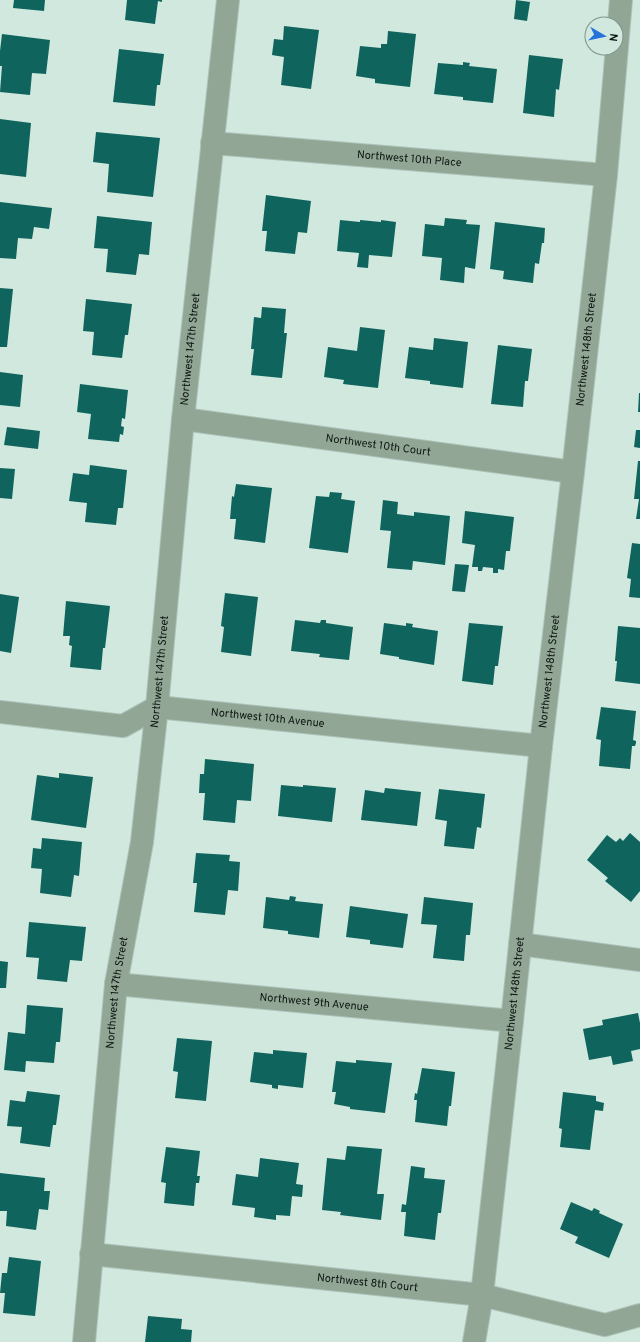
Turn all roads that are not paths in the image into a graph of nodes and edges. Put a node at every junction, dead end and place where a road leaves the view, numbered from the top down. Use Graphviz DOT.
graph roads {
  1 [pos="228,0"];
  2 [pos="621,0"];
  3 [pos="212,143"];
  4 [pos="606,175"];
  5 [pos="183,419"];
  6 [pos="573,472"];
  7 [pos="157,707"];
  8 [pos="0,712"];
  9 [pos="541,746"];
  10 [pos="520,944"];
  11 [pos="640,960"];
  12 [pos="116,984"];
  13 [pos="512,1021"];
  14 [pos="91,1254"];
  15 [pos="482,1295"];
  16 [pos="640,1315"];
  17 [pos="84,1342"];
  18 [pos="474,1342"];
  1 -- 3 [label="street, Northwest 147th Street"];
  2 -- 4 [label="street, Northwest 148th Street"];
  3 -- 4 [label="street, Northwest 10th Place"];
  3 -- 5 [label="street, Northwest 147th Street"];
  4 -- 6 [label="street, Northwest 148th Street"];
  5 -- 6 [label="street, Northwest 10th Court"];
  5 -- 7 [label="street, Northwest 147th Street"];
  6 -- 9 [label="street, Northwest 148th Street"];
  7 -- 8 [label="street"];
  7 -- 9 [label="street, Northwest 10th Avenue"];
  7 -- 12 [label="street, Northwest 147th Street"];
  9 -- 10 [label="street, Northwest 148th Street"];
  10 -- 11 [label="street"];
  10 -- 13 [label="street, Northwest 148th Street"];
  12 -- 13 [label="street, Northwest 9th Avenue"];
  12 -- 14 [label="street, Northwest 147th Street"];
  13 -- 15 [label="street, Northwest 148th Street"];
  14 -- 15 [label="street, Northwest 8th Court"];
  14 -- 17 [label="street, Northwest 147th Street"];
  15 -- 16 [label="street, Northwest 8th Court"];
  15 -- 18 [label="street, Northwest 148th Street"];
}
